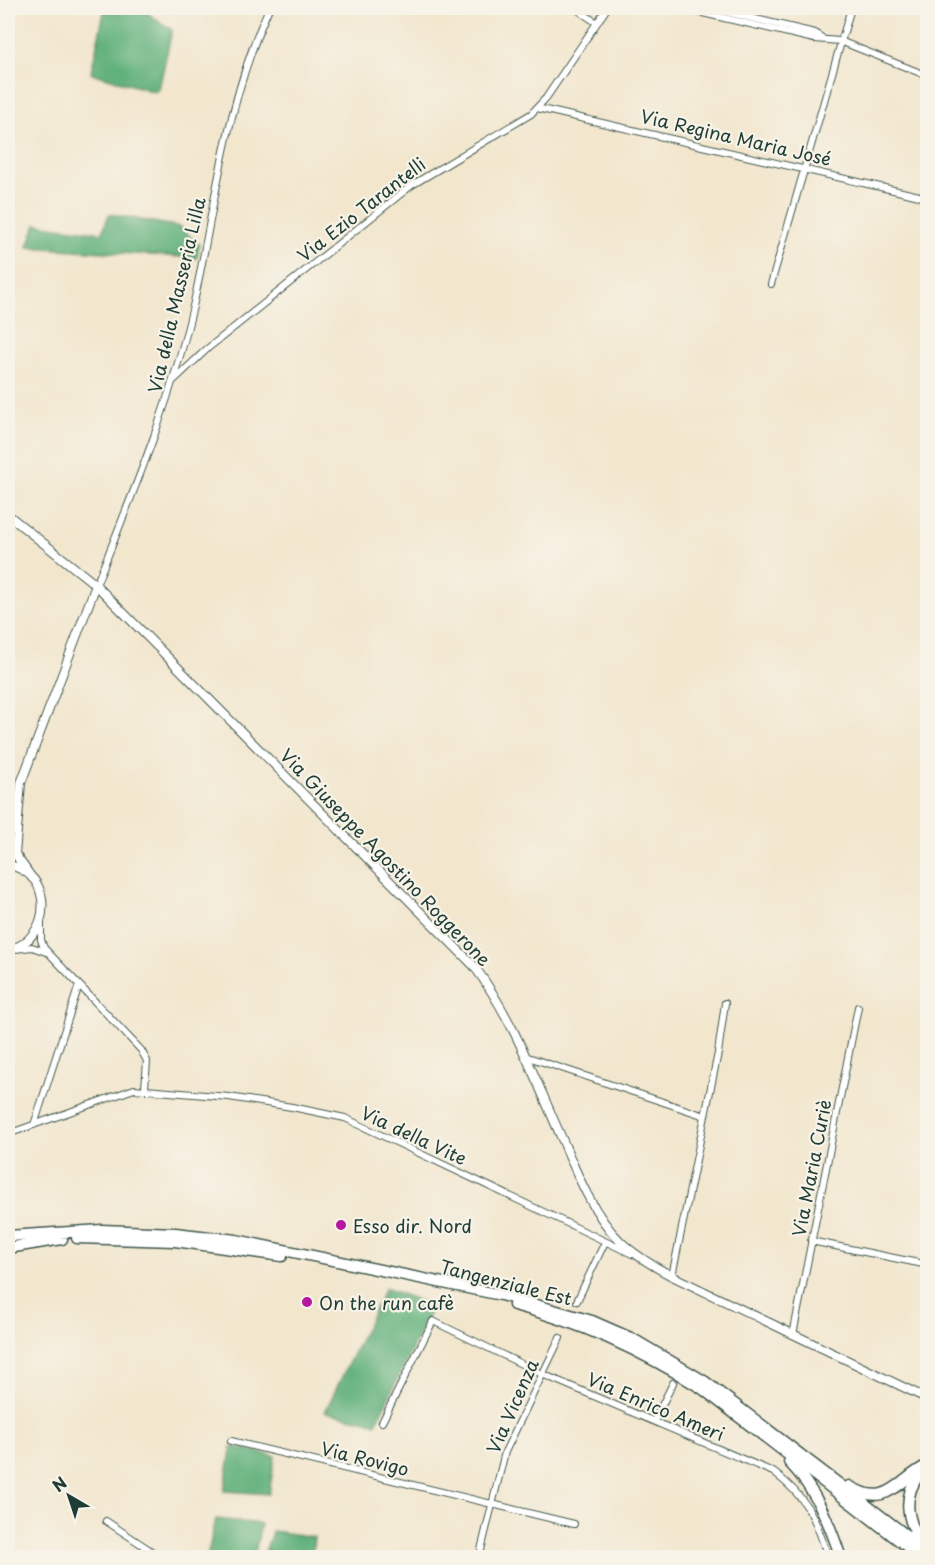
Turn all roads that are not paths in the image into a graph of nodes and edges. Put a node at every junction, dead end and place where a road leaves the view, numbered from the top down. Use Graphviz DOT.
graph roads {
  1 [pos="269,8"];
  2 [pos="575,8"];
  3 [pos="607,8"];
  4 [pos="681,8"];
  5 [pos="709,8"];
  6 [pos="851,8"];
  7 [pos="597,24"];
  8 [pos="823,38"];
  9 [pos="840,41"];
  10 [pos="927,76"];
  11 [pos="537,108"];
  12 [pos="805,169"];
  13 [pos="927,198"];
  14 [pos="771,284"];
  15 [pos="174,381"];
  16 [pos="8,515"];
  17 [pos="96,585"];
  18 [pos="15,840"];
  19 [pos="8,852"];
  20 [pos="8,865"];
  21 [pos="32,878"];
  22 [pos="40,924"];
  23 [pos="10,950"];
  24 [pos="51,956"];
  25 [pos="79,985"];
  26 [pos="725,1003"];
  27 [pos="858,1007"];
  28 [pos="525,1056"];
  29 [pos="145,1088"];
  30 [pos="705,1116"];
  31 [pos="34,1125"];
  32 [pos="8,1134"];
  33 [pos="73,1231"];
  34 [pos="8,1232"];
  35 [pos="8,1236"];
  36 [pos="62,1239"];
  37 [pos="811,1241"];
  38 [pos="606,1242"];
  39 [pos="8,1244"];
  40 [pos="8,1248"];
  41 [pos="642,1259"];
  42 [pos="927,1265"];
  43 [pos="672,1276"];
  44 [pos="577,1301"];
  45 [pos="793,1335"];
  46 [pos="560,1338"];
  47 [pos="542,1374"];
  48 [pos="673,1383"];
  49 [pos="927,1400"];
  50 [pos="654,1421"];
  51 [pos="382,1422"];
  52 [pos="752,1427"];
  53 [pos="231,1441"];
  54 [pos="810,1462"];
  55 [pos="927,1465"];
  56 [pos="492,1504"];
  57 [pos="106,1521"];
  58 [pos="574,1524"];
  59 [pos="927,1547"];
  60 [pos="927,1552"];
  61 [pos="162,1557"];
  62 [pos="479,1557"];
  63 [pos="828,1557"];
  64 [pos="841,1557"];
  65 [pos="922,1557"];
  1 -- 15 [label="street, Via della Masseria Lilla"];
  2 -- 7 [label="street"];
  3 -- 7 [label="street, Via Ezio Tarantelli"];
  4 -- 8 [label="street"];
  5 -- 8 [label="street"];
  6 -- 9 [label="street"];
  7 -- 11 [label="street, Via Ezio Tarantelli"];
  8 -- 9 [label="street"];
  9 -- 10 [label="street"];
  9 -- 12 [label="street"];
  11 -- 12 [label="street, Via Regina Maria José"];
  11 -- 15 [label="street, Via Ezio Tarantelli"];
  12 -- 13 [label="street, Via Regina Maria José"];
  12 -- 14 [label="street"];
  15 -- 17 [label="street, Via della Masseria Lilla"];
  16 -- 17 [label="street, Via Giuseppe Agostino Roggerone"];
  17 -- 18 [label="street"];
  17 -- 28 [label="street, Via Giuseppe Agostino Roggerone"];
  18 -- 19 [label="street"];
  18 -- 21 [label="street"];
  20 -- 21 [label="street"];
  21 -- 22 [label="street"];
  22 -- 23 [label="street"];
  22 -- 24 [label="street"];
  23 -- 24 [label="street"];
  24 -- 25 [label="street"];
  25 -- 29 [label="street"];
  25 -- 31 [label="street"];
  26 -- 30 [label="street"];
  27 -- 37 [label="street, Via Maria Curiè"];
  28 -- 30 [label="street"];
  28 -- 41 [label="street, Via Giuseppe Agostino Roggerone"];
  29 -- 31 [label="street, Via della Vite"];
  29 -- 38 [label="street, Via della Vite"];
  30 -- 43 [label="street"];
  31 -- 32 [label="street, Via della Vite"];
  33 -- 34 [label="highway"];
  33 -- 35 [label="highway, Tangenziale Est"];
  33 -- 54 [label="highway, Tangenziale Est"];
  36 -- 39 [label="highway, Tangenziale Est"];
  36 -- 40 [label="highway"];
  36 -- 52 [label="highway, Tangenziale Est"];
  37 -- 42 [label="street"];
  37 -- 45 [label="street, Via Maria Curiè"];
  38 -- 41 [label="street, Via della Vite"];
  38 -- 44 [label="street"];
  41 -- 43 [label="street, Via Giuseppe Agostino Roggerone"];
  43 -- 45 [label="street, Via Giuseppe Agostino Roggerone"];
  45 -- 49 [label="street, Via Giuseppe Agostino Roggerone"];
  46 -- 47 [label="street, Via Vicenza"];
  47 -- 50 [label="street, Via Enrico Ameri"];
  47 -- 51 [label="street, Via Enrico Ameri"];
  47 -- 56 [label="street, Via Vicenza"];
  48 -- 50 [label="street"];
  50 -- 63 [label="street, Via Enrico Ameri"];
  52 -- 64 [label="highway"];
  52 -- 65 [label="highway, Tangenziale Est"];
  53 -- 56 [label="street, Via Rovigo"];
  54 -- 55 [label="highway"];
  54 -- 60 [label="highway, Tangenziale Est"];
  55 -- 59 [label="highway"];
  56 -- 58 [label="street, Via Rovigo"];
  56 -- 62 [label="street, Via Vicenza"];
  57 -- 61 [label="street"];
}
